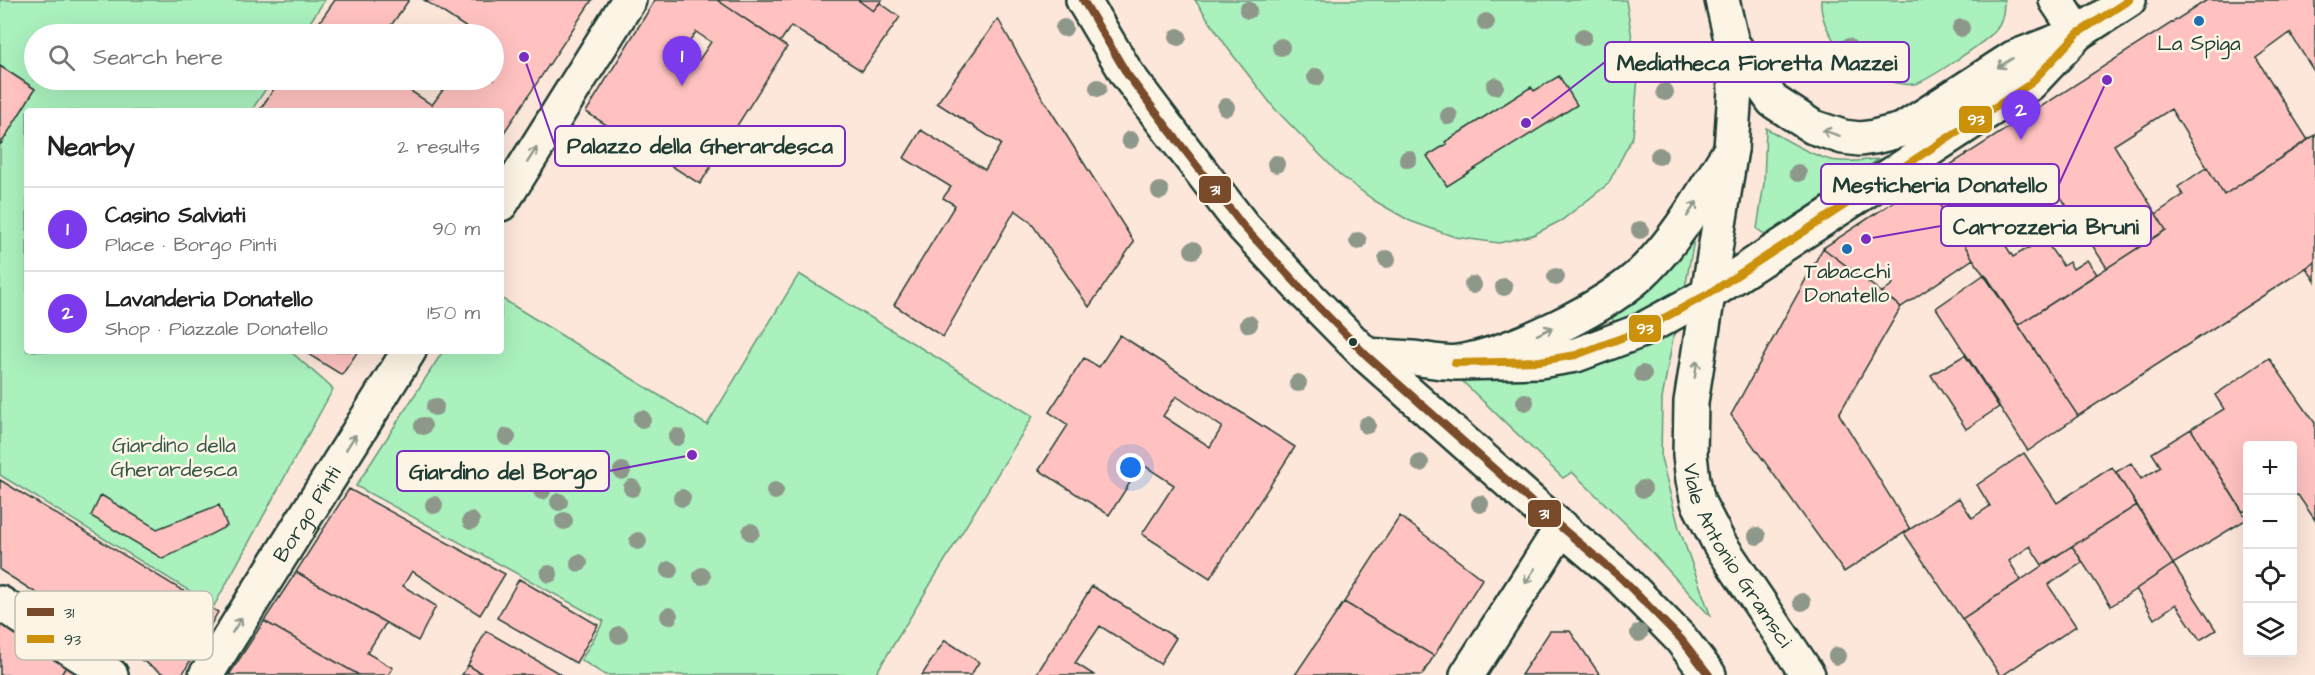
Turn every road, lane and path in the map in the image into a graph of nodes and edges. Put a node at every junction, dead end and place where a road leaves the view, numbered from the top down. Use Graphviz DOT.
graph roads {
  1 [pos="629,0"];
  2 [pos="1083,0"];
  3 [pos="1722,0"];
  4 [pos="2056,0"];
  5 [pos="2129,0"];
  6 [pos="2078,33"];
  7 [pos="1732,43"];
  8 [pos="1731,149"];
  9 [pos="504,199"];
  10 [pos="1710,293"];
  11 [pos="407,354"];
  12 [pos="1366,355"];
  13 [pos="1455,363"];
  14 [pos="1562,527"];
  15 [pos="0,603"];
  16 [pos="15,613"];
  17 [pos="88,660"];
  18 [pos="111,675"];
  19 [pos="206,675"];
  20 [pos="1467,675"];
  21 [pos="1709,675"];
  22 [pos="1808,675"];
  9 -- 1 [label="street, one-way"];
  2 -- 12 [label="street"];
  3 -- 7 [label="street"];
  4 -- 6 [label="street"];
  5 -- 6 [label="street"];
  6 -- 7 [label="street, one-way"];
  6 -- 10 [label="street"];
  7 -- 8 [label="street, Viale Antonio Gramsci"];
  8 -- 10 [label="street, Viale Antonio Gramsci"];
  13 -- 8 [label="street, one-way"];
  10 -- 13 [label="street"];
  22 -- 10 [label="street, Viale Antonio Gramsci, one-way"];
  19 -- 11 [label="street, Borgo Pinti, one-way"];
  12 -- 13 [label="street"];
  12 -- 14 [label="street"];
  14 -- 20 [label="street, one-way"];
  14 -- 21 [label="street"];
  15 -- 16 [label="street"];
  17 -- 18 [label="street"];
}
